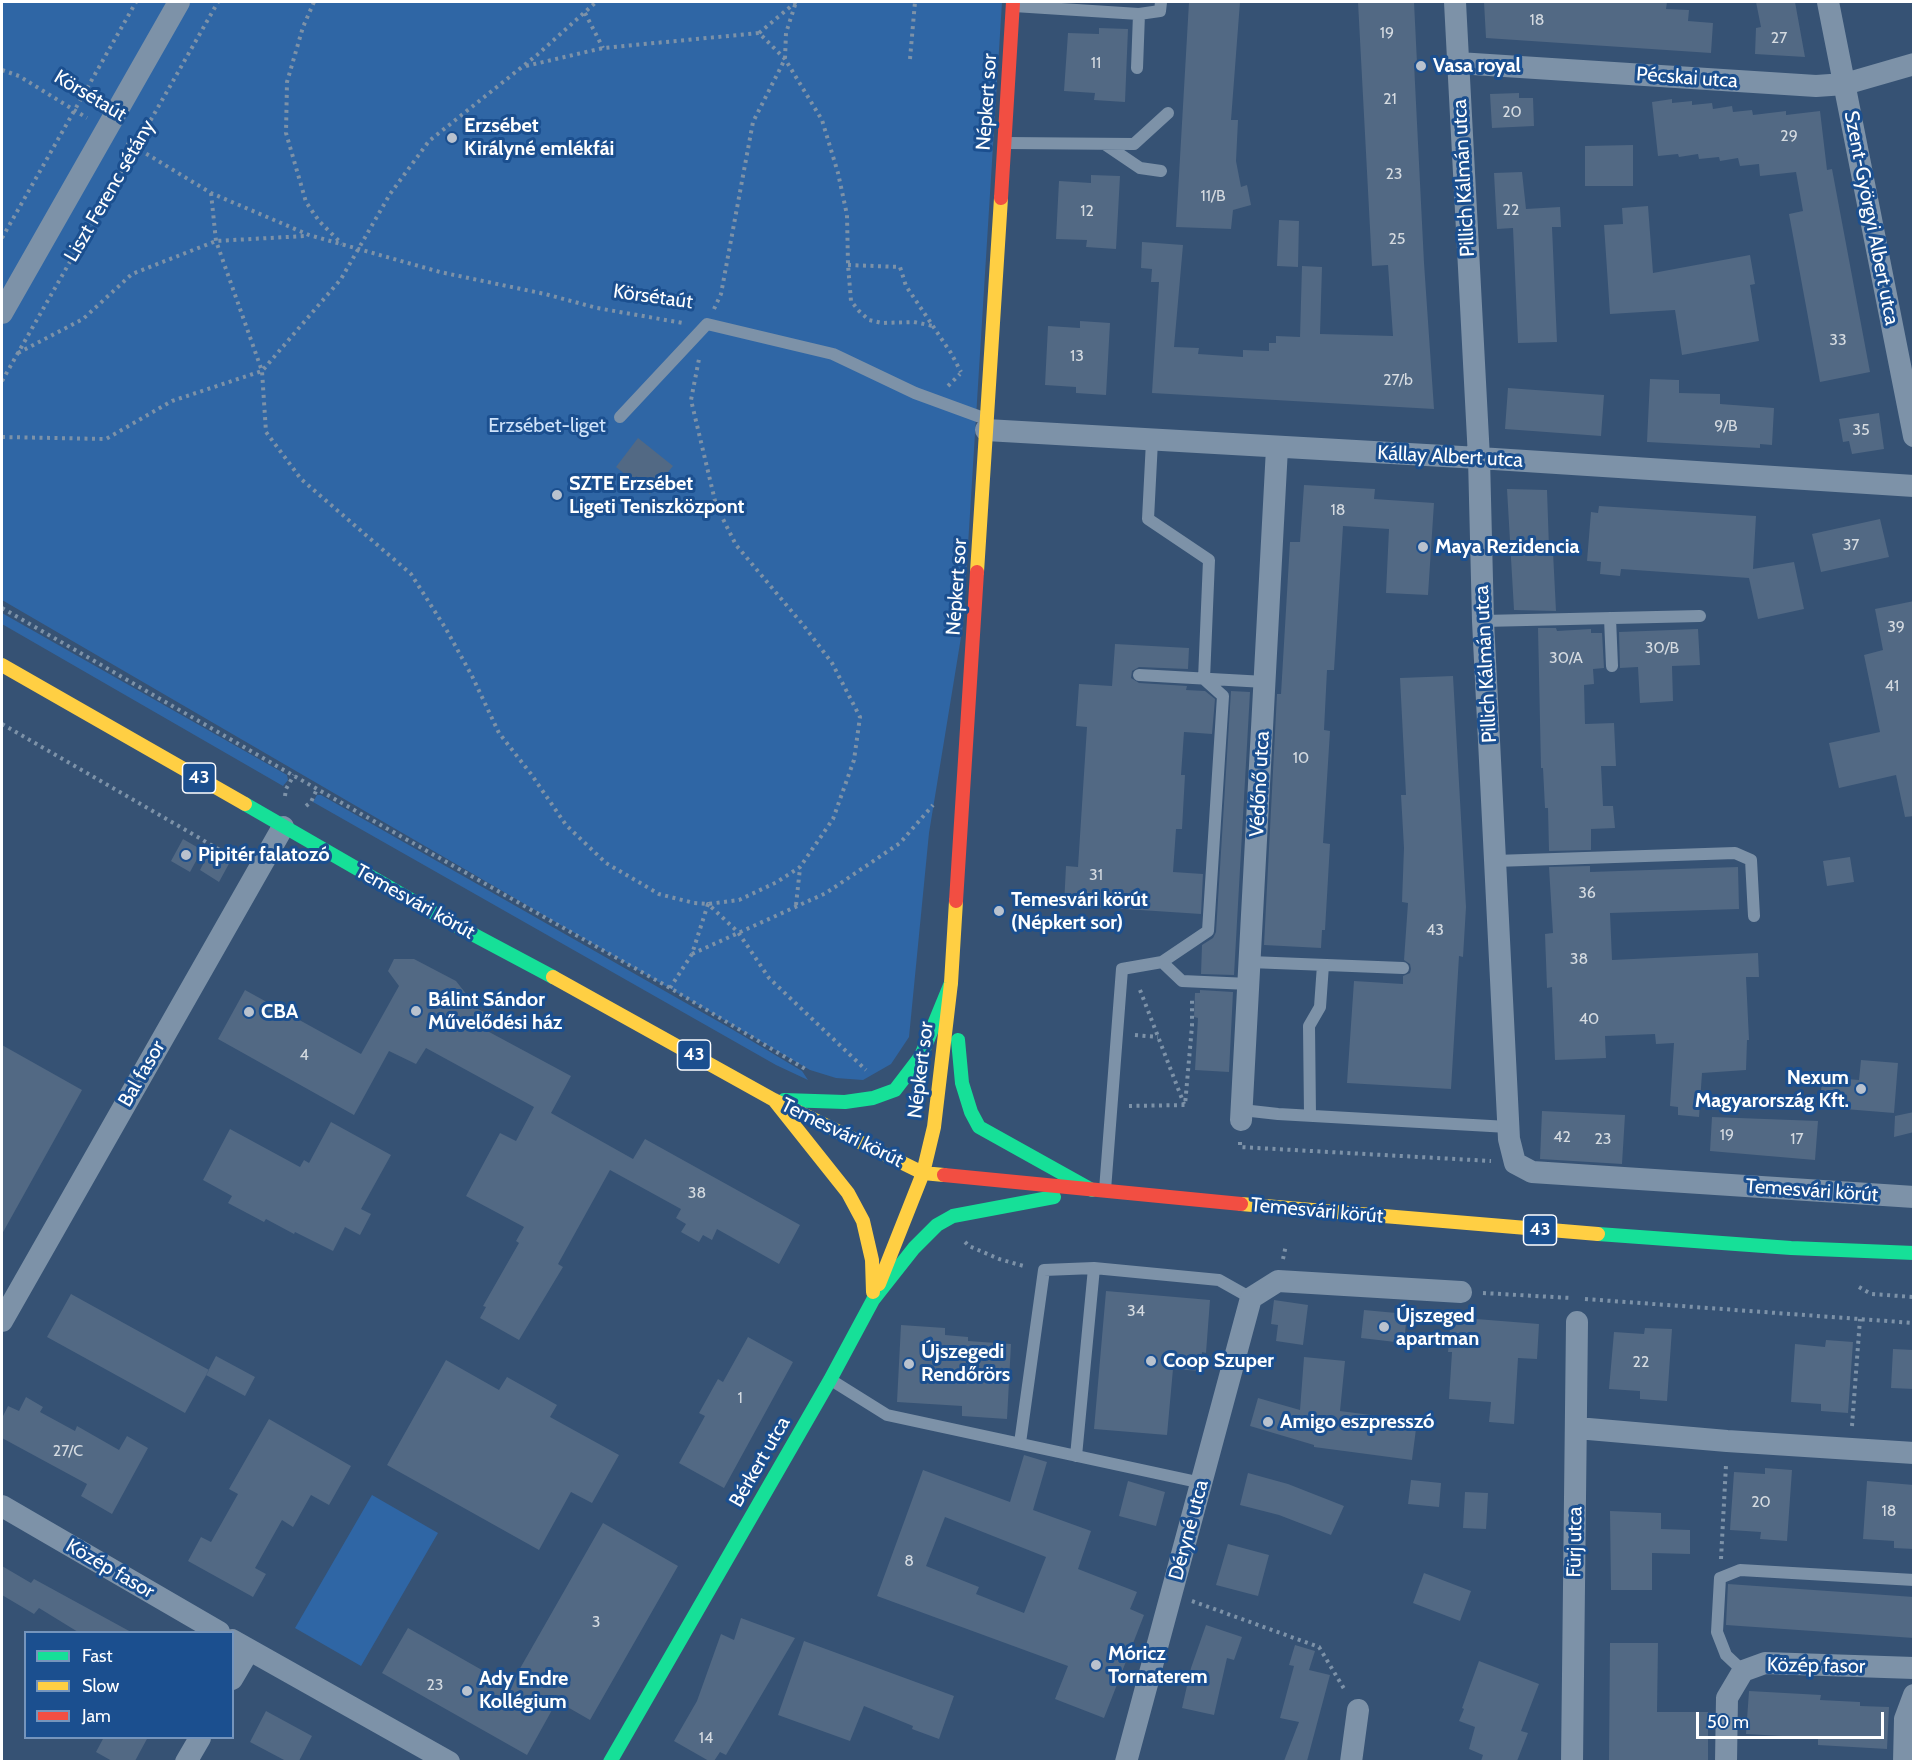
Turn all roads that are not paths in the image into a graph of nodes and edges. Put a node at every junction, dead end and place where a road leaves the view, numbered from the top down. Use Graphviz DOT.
graph roads {
  1 [pos="179,2"];
  2 [pos="1161,2"];
  3 [pos="1455,2"];
  4 [pos="1828,2"];
  5 [pos="1013,3"];
  6 [pos="1139,14"];
  7 [pos="1458,63"];
  8 [pos="1914,63"];
  9 [pos="1137,68"];
  10 [pos="1845,84"];
  11 [pos="1168,113"];
  12 [pos="1005,143"];
  13 [pos="1105,144"];
  14 [pos="1161,171"];
  15 [pos="2,313"];
  16 [pos="620,417"];
  17 [pos="987,425"];
  18 [pos="1914,436"];
  19 [pos="1152,441"];
  20 [pos="1277,448"];
  21 [pos="1479,458"];
  22 [pos="1914,486"];
  23 [pos="1700,616"];
  24 [pos="1610,618"];
  25 [pos="1483,621"];
  26 [pos="2,665"];
  27 [pos="1612,666"];
  28 [pos="1139,675"];
  29 [pos="1204,679"];
  30 [pos="1265,682"];
  31 [pos="283,826"];
  32 [pos="1495,861"];
  33 [pos="1754,916"];
  34 [pos="1162,962"];
  35 [pos="1323,965"];
  36 [pos="1403,968"];
  37 [pos="1249,973"];
  38 [pos="951,983"];
  39 [pos="774,1100"];
  40 [pos="1242,1115"];
  41 [pos="1310,1115"];
  42 [pos="1508,1127"];
  43 [pos="1524,1167"];
  44 [pos="923,1173"];
  45 [pos="1098,1190"];
  46 [pos="1914,1197"];
  47 [pos="1914,1253"];
  48 [pos="1094,1268"];
  49 [pos="1461,1292"];
  50 [pos="1251,1298"];
  51 [pos="873,1300"];
  52 [pos="2,1321"];
  53 [pos="1577,1322"];
  54 [pos="830,1380"];
  55 [pos="1577,1428"];
  56 [pos="1020,1443"];
  57 [pos="1914,1452"];
  58 [pos="1076,1456"];
  59 [pos="1202,1483"];
  60 [pos="2,1506"];
  61 [pos="1914,1580"];
  62 [pos="217,1631"];
  63 [pos="241,1645"];
  64 [pos="1914,1668"];
  65 [pos="234,1671"];
  66 [pos="1743,1671"];
  67 [pos="1914,1695"];
  68 [pos="1358,1710"];
  69 [pos="199,1739"];
  70 [pos="186,1761"];
  71 [pos="448,1761"];
  72 [pos="610,1761"];
  73 [pos="1126,1761"];
  74 [pos="1351,1761"];
  75 [pos="1572,1761"];
  76 [pos="1726,1761"];
  77 [pos="1904,1761"];
  1 -- 15 [label="street, Liszt Ferenc sétány"];
  2 -- 6 [label="lane"];
  3 -- 7 [label="street, Pillich Kálmán utca"];
  4 -- 10 [label="street, Szent-Györgyi Albert utca"];
  5 -- 6 [label="lane"];
  5 -- 12 [label="main road, Népkert sor"];
  6 -- 9 [label="lane"];
  7 -- 10 [label="street, Pécskai utca"];
  7 -- 21 [label="street, Pillich Kálmán utca"];
  8 -- 10 [label="street, Pécskai utca"];
  10 -- 18 [label="street, Szent-Györgyi Albert utca"];
  11 -- 13 [label="lane"];
  12 -- 13 [label="lane"];
  12 -- 17 [label="main road, Népkert sor"];
  13 -- 14 [label="lane"];
  16 -- 17 [label="lane, Körsétaút"];
  17 -- 19 [label="street, Kállay Albert utca"];
  17 -- 38 [label="main road, Népkert sor"];
  19 -- 20 [label="street, Kállay Albert utca"];
  19 -- 29 [label="lane"];
  20 -- 21 [label="street, Kállay Albert utca"];
  20 -- 30 [label="street, Védőnő utca"];
  21 -- 22 [label="street, Kállay Albert utca"];
  21 -- 25 [label="street, Pillich Kálmán utca"];
  23 -- 24 [label="lane"];
  24 -- 25 [label="lane"];
  24 -- 27 [label="lane"];
  25 -- 32 [label="street, Pillich Kálmán utca"];
  26 -- 31 [label="main road, Temesvári körút / 43"];
  28 -- 29 [label="lane"];
  29 -- 30 [label="lane"];
  29 -- 34 [label="lane"];
  30 -- 37 [label="street, Védőnő utca"];
  31 -- 39 [label="main road, Temesvári körút / 43"];
  31 -- 52 [label="street, Bal fasor"];
  32 -- 33 [label="lane"];
  32 -- 42 [label="street, Pillich Kálmán utca"];
  34 -- 37 [label="lane"];
  34 -- 45 [label="lane"];
  35 -- 36 [label="lane"];
  35 -- 37 [label="lane"];
  35 -- 41 [label="lane"];
  37 -- 40 [label="street, Védőnő utca"];
  38 -- 39 [label="main road"];
  38 -- 44 [label="main road, Népkert sor"];
  38 -- 45 [label="main road"];
  39 -- 44 [label="main road, Temesvári körút / 43"];
  39 -- 51 [label="main road"];
  40 -- 41 [label="lane"];
  41 -- 42 [label="lane"];
  42 -- 43 [label="street, Pillich Kálmán utca"];
  43 -- 46 [label="street, Temesvári körút"];
  44 -- 45 [label="main road, Temesvári körút / 43"];
  44 -- 51 [label="main road, Bérkert utca"];
  45 -- 47 [label="main road, Temesvári körút / 43"];
  45 -- 51 [label="main road"];
  48 -- 50 [label="lane"];
  48 -- 56 [label="lane"];
  48 -- 58 [label="lane"];
  49 -- 50 [label="street"];
  50 -- 59 [label="street, Déryné utca"];
  51 -- 54 [label="main road, Bérkert utca"];
  53 -- 55 [label="street, Fürj utca"];
  54 -- 56 [label="lane"];
  54 -- 72 [label="main road, Bérkert utca"];
  55 -- 57 [label="street"];
  55 -- 75 [label="street, Fürj utca"];
  56 -- 58 [label="lane"];
  58 -- 59 [label="lane"];
  59 -- 73 [label="street, Déryné utca"];
  60 -- 62 [label="street, Közép fasor"];
  61 -- 66 [label="lane"];
  63 -- 65 [label="street"];
  63 -- 71 [label="street"];
  64 -- 66 [label="street, Közép fasor"];
  66 -- 76 [label="street, Közép fasor"];
  67 -- 77 [label="street"];
  68 -- 74 [label="street"];
  69 -- 70 [label="street"];
}
